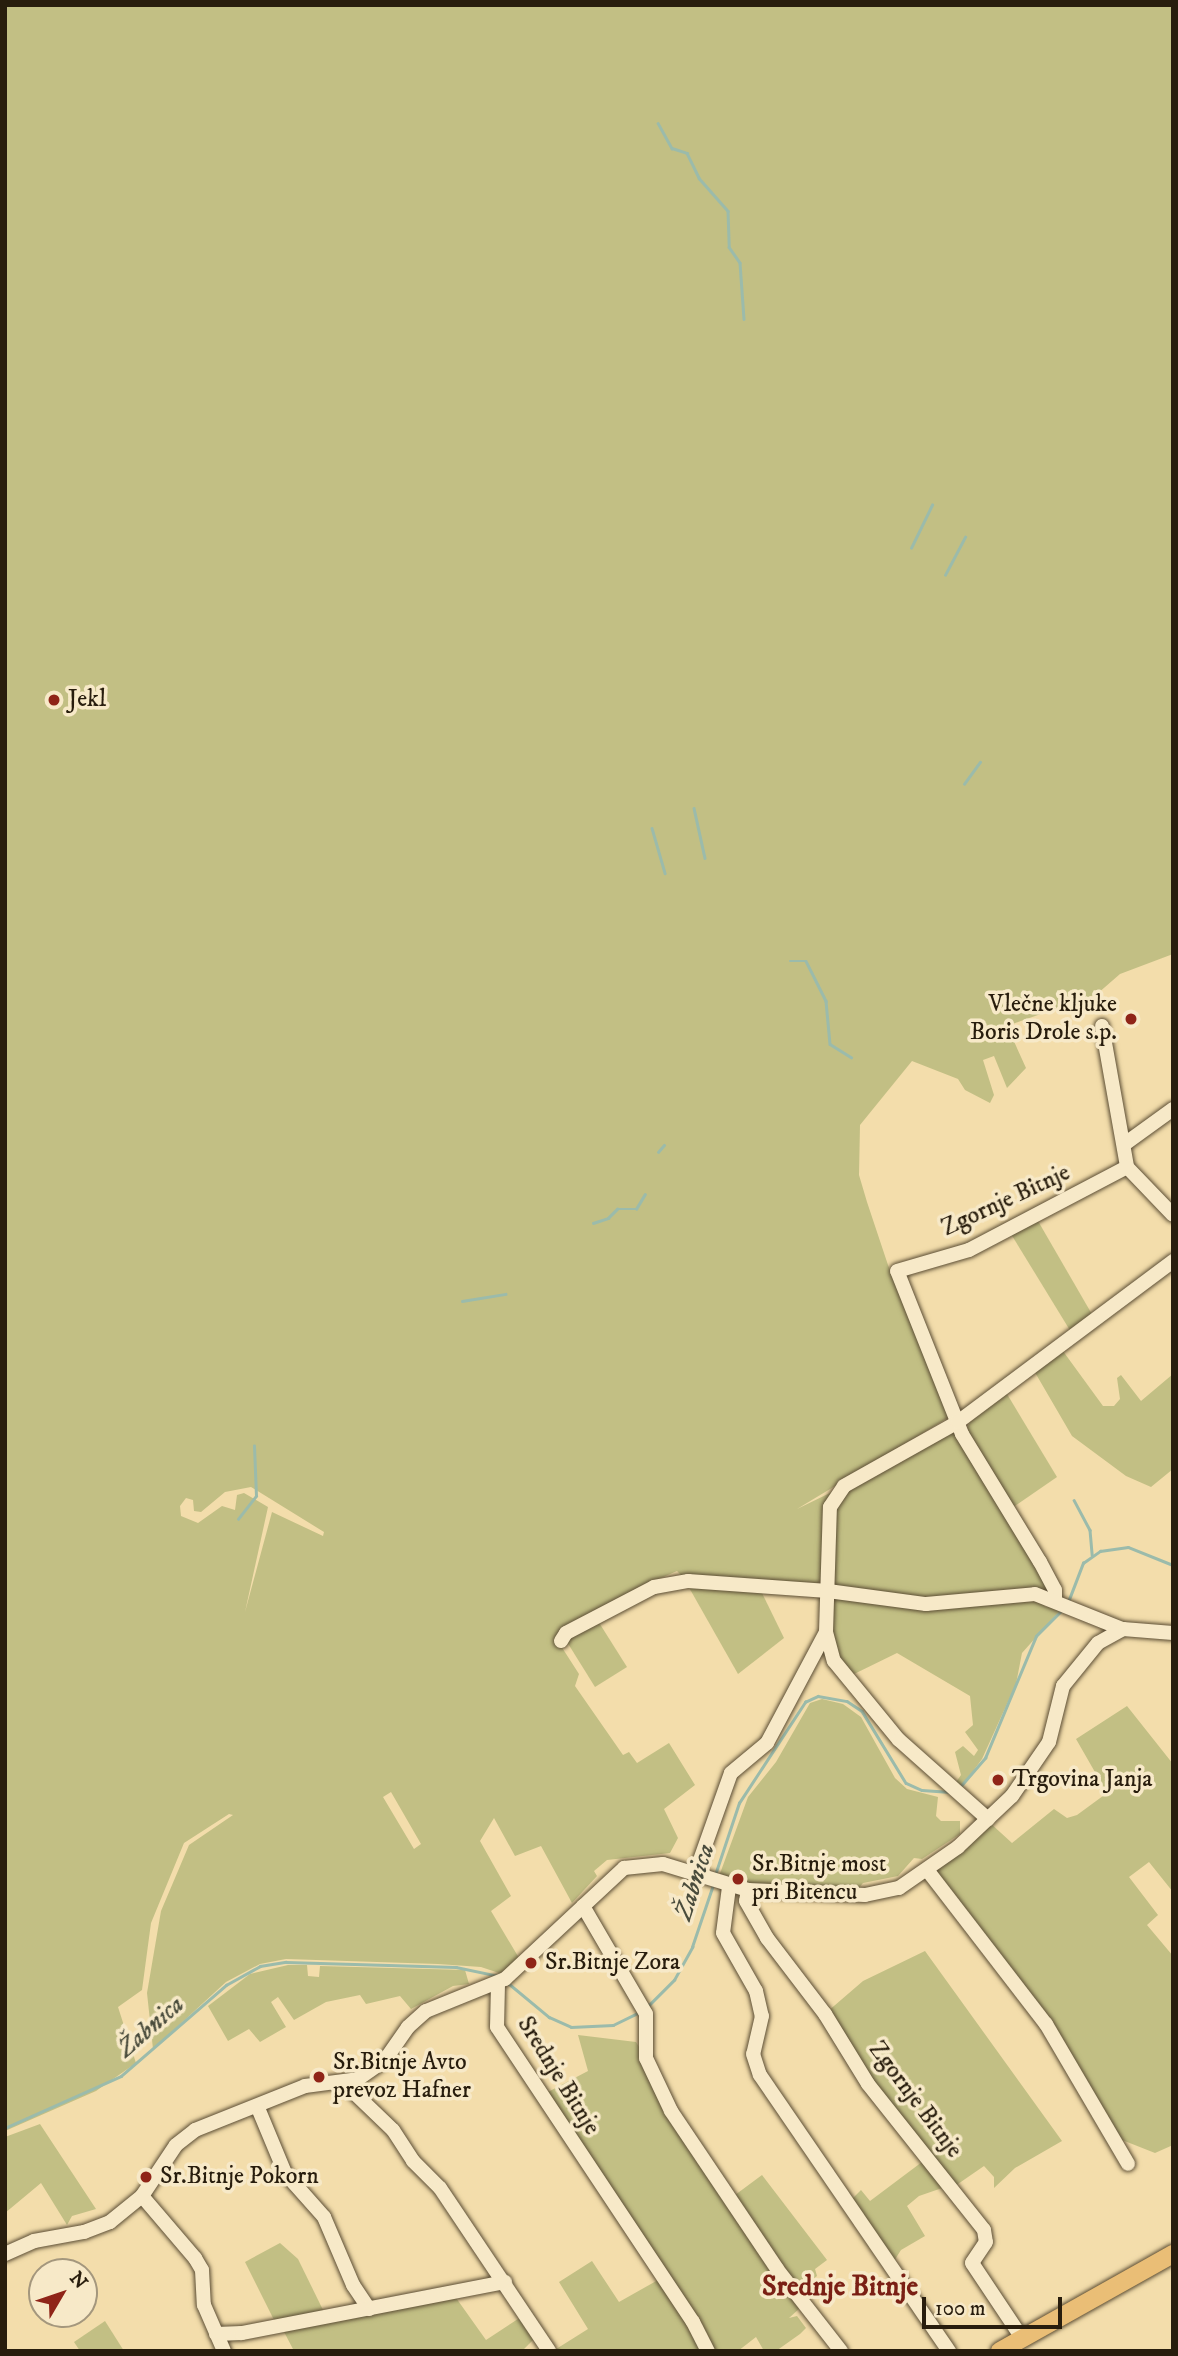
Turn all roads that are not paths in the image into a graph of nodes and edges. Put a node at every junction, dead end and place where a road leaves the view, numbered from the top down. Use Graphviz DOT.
graph roads {
  1 [pos="1102,1026"];
  2 [pos="1173,1109"];
  3 [pos="1126,1143"];
  4 [pos="1127,1167"];
  5 [pos="1173,1215"];
  6 [pos="1173,1262"];
  7 [pos="958,1422"];
  8 [pos="828,1591"];
  9 [pos="1063,1604"];
  10 [pos="1123,1629"];
  11 [pos="826,1632"];
  12 [pos="1173,1633"];
  13 [pos="561,1640"];
  14 [pos="988,1819"];
  15 [pos="928,1871"];
  16 [pos="700,1876"];
  17 [pos="726,1886"];
  18 [pos="748,1890"];
  19 [pos="583,1906"];
  20 [pos="498,1984"];
  21 [pos="345,2084"];
  22 [pos="258,2108"];
  23 [pos="1128,2164"];
  24 [pos="142,2196"];
  25 [pos="5,2254"];
  26 [pos="1173,2254"];
  27 [pos="505,2282"];
  28 [pos="369,2309"];
  29 [pos="216,2334"];
  30 [pos="1022,2338"];
  31 [pos="223,2351"];
  32 [pos="549,2351"];
  33 [pos="708,2351"];
  34 [pos="841,2351"];
  35 [pos="949,2351"];
  36 [pos="1000,2351"];
  1 -- 3 [label="street"];
  2 -- 3 [label="street"];
  3 -- 4 [label="street"];
  4 -- 5 [label="street"];
  4 -- 7 [label="street, Zgornje Bitnje"];
  6 -- 7 [label="street"];
  7 -- 8 [label="street"];
  7 -- 9 [label="street, Zgornje Bitnje"];
  8 -- 9 [label="street"];
  8 -- 11 [label="street"];
  8 -- 13 [label="street"];
  9 -- 10 [label="street"];
  10 -- 12 [label="street"];
  10 -- 14 [label="street"];
  11 -- 14 [label="street"];
  11 -- 16 [label="street"];
  14 -- 15 [label="street"];
  15 -- 18 [label="street"];
  15 -- 23 [label="street"];
  16 -- 17 [label="street"];
  16 -- 19 [label="street"];
  17 -- 18 [label="street"];
  17 -- 35 [label="street"];
  18 -- 30 [label="street, Zgornje Bitnje"];
  19 -- 20 [label="street"];
  19 -- 34 [label="street"];
  20 -- 21 [label="street"];
  20 -- 33 [label="street, Srednje Bitnje"];
  21 -- 22 [label="street"];
  21 -- 27 [label="street"];
  22 -- 24 [label="street"];
  22 -- 28 [label="street"];
  24 -- 25 [label="street"];
  24 -- 29 [label="street"];
  26 -- 30 [label="main road"];
  27 -- 28 [label="street"];
  27 -- 32 [label="street"];
  28 -- 29 [label="street"];
  29 -- 31 [label="street"];
  30 -- 36 [label="main road"];
}
